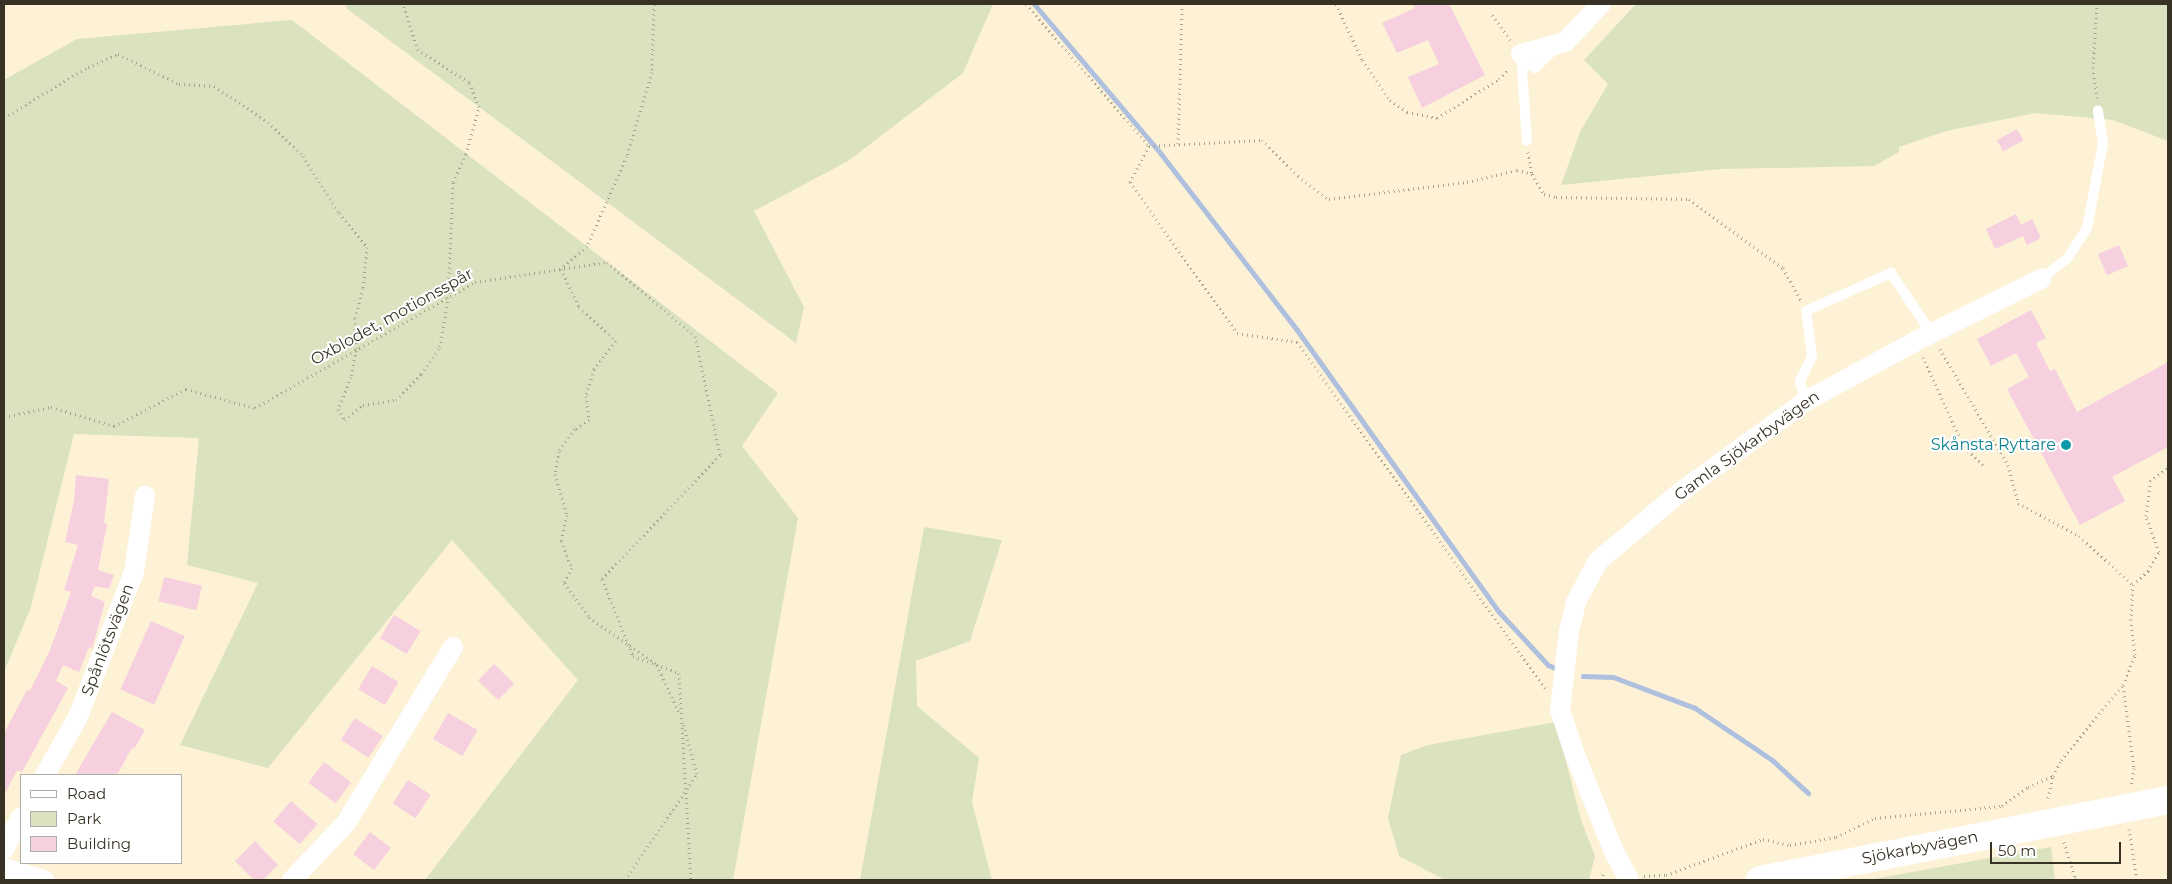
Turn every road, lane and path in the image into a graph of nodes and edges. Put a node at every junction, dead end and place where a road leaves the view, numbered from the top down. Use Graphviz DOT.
graph roads {
  1 [pos="403,4"];
  2 [pos="654,4"];
  3 [pos="1026,4"];
  4 [pos="1336,4"];
  5 [pos="1601,4"];
  6 [pos="2097,4"];
  7 [pos="1182,7"];
  8 [pos="1492,15"];
  9 [pos="1523,56"];
  10 [pos="2098,110"];
  11 [pos="4,118"];
  12 [pos="1526,141"];
  13 [pos="1178,144"];
  14 [pos="1149,146"];
  15 [pos="1532,174"];
  16 [pos="560,269"];
  17 [pos="2041,279"];
  18 [pos="448,298"];
  19 [pos="1806,311"];
  20 [pos="1924,337"];
  21 [pos="356,350"];
  22 [pos="1806,401"];
  23 [pos="4,417"];
  24 [pos="1983,465"];
  25 [pos="2168,468"];
  26 [pos="145,496"];
  27 [pos="2133,585"];
  28 [pos="628,644"];
  29 [pos="454,647"];
  30 [pos="657,665"];
  31 [pos="2123,685"];
  32 [pos="1560,710"];
  33 [pos="681,718"];
  34 [pos="46,774"];
  35 [pos="2052,776"];
  36 [pos="685,793"];
  37 [pos="2048,798"];
  38 [pos="2168,800"];
  39 [pos="2124,809"];
  40 [pos="20,820"];
  41 [pos="2062,834"];
  42 [pos="4,848"];
  43 [pos="4,868"];
  44 [pos="44,880"];
  45 [pos="292,880"];
  46 [pos="625,880"];
  47 [pos="691,880"];
  48 [pos="1629,880"];
  49 [pos="1760,880"];
  50 [pos="2078,880"];
  51 [pos="2137,880"];
  1 -- 18 [label="path"];
  2 -- 16 [label="path"];
  3 -- 14 [label="path"];
  4 -- 9 [label="path"];
  5 -- 9 [label="street"];
  6 -- 10 [label="path"];
  7 -- 13 [label="path"];
  8 -- 9 [label="path"];
  9 -- 12 [label="lane"];
  10 -- 17 [label="lane, Gamla Sjökarbyvägen"];
  11 -- 21 [label="path"];
  12 -- 15 [label="path"];
  13 -- 14 [label="path"];
  13 -- 15 [label="path"];
  14 -- 32 [label="path"];
  15 -- 19 [label="path"];
  16 -- 18 [label="path, Oxblodet, motionsspår"];
  16 -- 28 [label="path"];
  16 -- 28 [label="path, Oxblodet, motionsspår"];
  17 -- 20 [label="street, Gamla Sjökarbyvägen"];
  18 -- 21 [label="path, Oxblodet, motionsspår"];
  18 -- 21 [label="path"];
  19 -- 20 [label="lane"];
  19 -- 22 [label="lane"];
  20 -- 22 [label="street, Gamla Sjökarbyvägen"];
  20 -- 24 [label="path"];
  20 -- 27 [label="path"];
  21 -- 23 [label="path, Oxblodet, motionsspår"];
  22 -- 32 [label="street, Gamla Sjökarbyvägen"];
  25 -- 27 [label="path"];
  26 -- 34 [label="street, Spånlötsvägen"];
  27 -- 31 [label="path"];
  28 -- 30 [label="path"];
  28 -- 30 [label="path, Oxblodet, motionsspår"];
  29 -- 45 [label="street"];
  30 -- 33 [label="path"];
  30 -- 33 [label="path, Oxblodet, motionsspår"];
  31 -- 35 [label="path"];
  31 -- 39 [label="path"];
  32 -- 48 [label="street, Gamla Sjökarbyvägen"];
  33 -- 36 [label="path, Oxblodet, motionsspår"];
  33 -- 36 [label="path"];
  35 -- 37 [label="path"];
  35 -- 48 [label="path"];
  36 -- 46 [label="path"];
  36 -- 47 [label="path, Oxblodet, motionsspår"];
  38 -- 39 [label="street, Sjökarbyvägen"];
  39 -- 49 [label="street, Sjökarbyvägen"];
  39 -- 51 [label="path"];
  40 -- 42 [label="street"];
  41 -- 50 [label="path"];
  43 -- 44 [label="street"];
}
